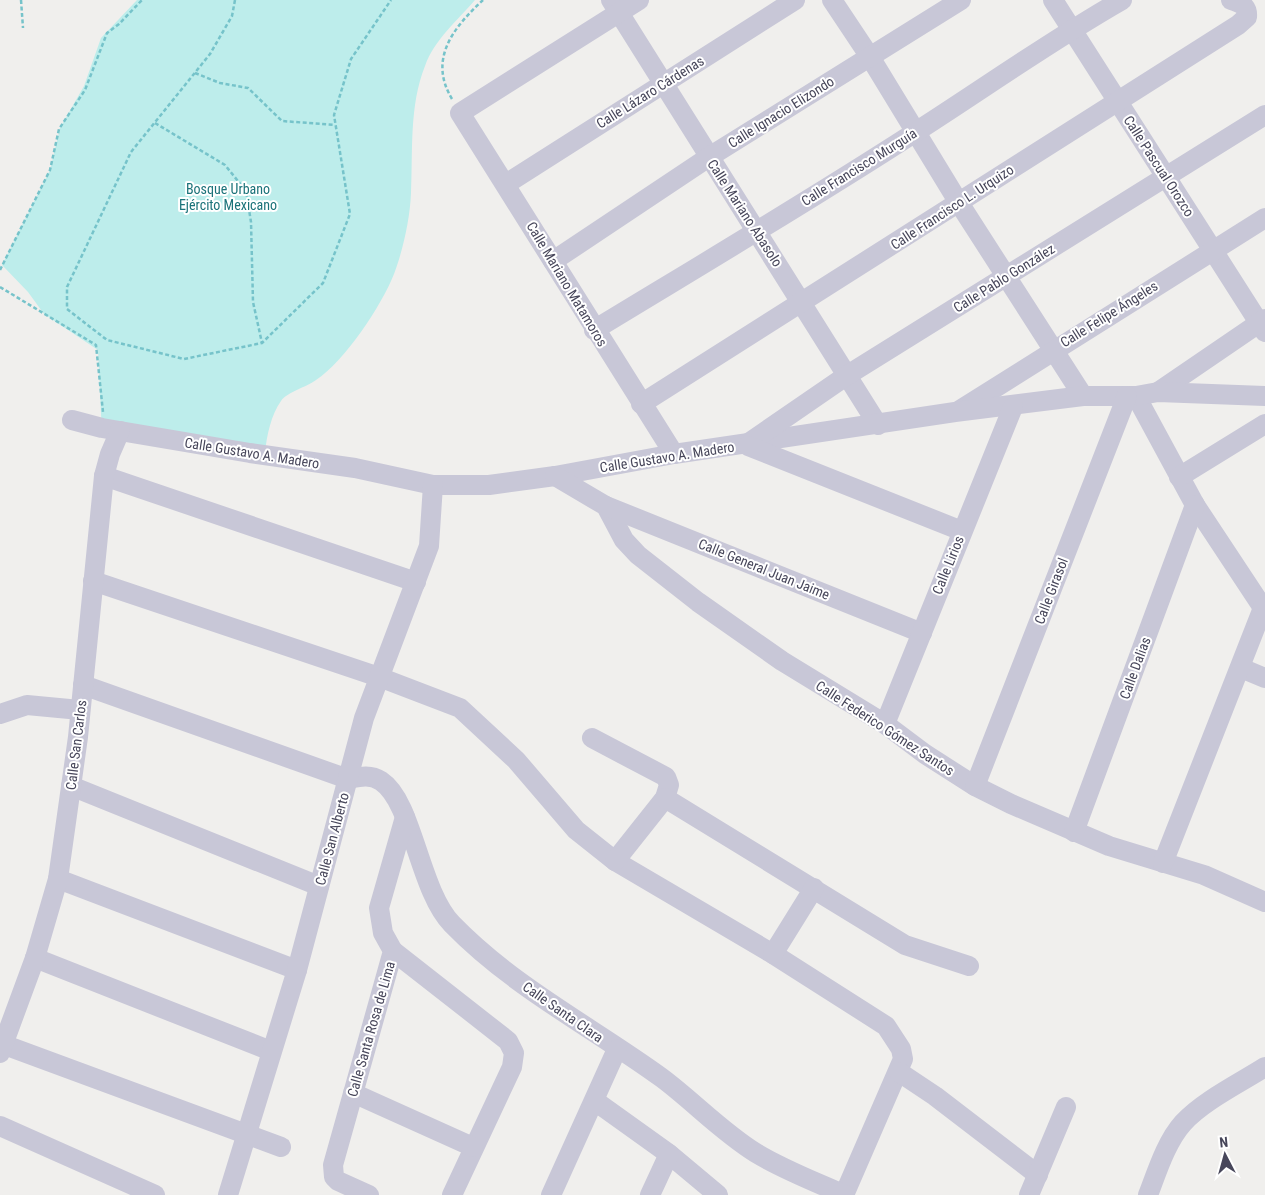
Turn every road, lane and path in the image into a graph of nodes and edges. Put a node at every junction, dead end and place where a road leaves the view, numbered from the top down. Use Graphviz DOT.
graph roads {
  1 [pos="22,0"];
  2 [pos="142,0"];
  3 [pos="235,0"];
  4 [pos="391,0"];
  5 [pos="483,0"];
  6 [pos="639,0"];
  7 [pos="795,0"];
  8 [pos="832,0"];
  9 [pos="961,0"];
  10 [pos="1053,0"];
  11 [pos="1122,0"];
  12 [pos="1235,2"];
  13 [pos="615,6"];
  14 [pos="23,28"];
  15 [pos="1071,29"];
  16 [pos="870,57"];
  17 [pos="195,73"];
  18 [pos="664,83"];
  19 [pos="1118,101"];
  20 [pos="460,113"];
  21 [pos="1265,115"];
  22 [pos="155,122"];
  23 [pos="336,125"];
  24 [pos="915,132"];
  25 [pos="708,157"];
  26 [pos="1166,178"];
  27 [pos="506,184"];
  28 [pos="959,204"];
  29 [pos="1265,218"];
  30 [pos="757,231"];
  31 [pos="1212,250"];
  32 [pos="552,261"];
  33 [pos="0,270"];
  34 [pos="1007,276"];
  35 [pos="0,287"];
  36 [pos="802,303"];
  37 [pos="1263,324"];
  38 [pos="594,330"];
  39 [pos="262,343"];
  40 [pos="1052,350"];
  41 [pos="846,376"];
  42 [pos="1158,392"];
  43 [pos="1083,396"];
  44 [pos="1132,396"];
  45 [pos="1265,396"];
  46 [pos="641,404"];
  47 [pos="1012,406"];
  48 [pos="956,412"];
  49 [pos="103,416"];
  50 [pos="72,420"];
  51 [pos="1265,424"];
  52 [pos="878,425"];
  53 [pos="120,431"];
  54 [pos="746,445"];
  55 [pos="674,454"];
  56 [pos="104,476"];
  57 [pos="555,476"];
  58 [pos="1180,477"];
  59 [pos="433,485"];
  60 [pos="1195,505"];
  61 [pos="606,506"];
  62 [pos="962,531"];
  63 [pos="93,581"];
  64 [pos="416,582"];
  65 [pos="1264,610"];
  66 [pos="922,632"];
  67 [pos="1241,668"];
  68 [pos="379,677"];
  69 [pos="1265,678"];
  70 [pos="83,684"];
  71 [pos="80,710"];
  72 [pos="0,714"];
  73 [pos="885,724"];
  74 [pos="592,738"];
  75 [pos="348,779"];
  76 [pos="71,786"];
  77 [pos="975,786"];
  78 [pos="665,798"];
  79 [pos="405,816"];
  80 [pos="1074,832"];
  81 [pos="615,861"];
  82 [pos="1164,863"];
  83 [pos="58,879"];
  84 [pos="319,886"];
  85 [pos="814,888"];
  86 [pos="1264,897"];
  87 [pos="393,951"];
  88 [pos="772,954"];
  89 [pos="35,958"];
  90 [pos="968,966"];
  91 [pos="297,970"];
  92 [pos="1,1049"];
  93 [pos="617,1049"];
  94 [pos="271,1051"];
  95 [pos="1265,1067"];
  96 [pos="899,1072"];
  97 [pos="353,1094"];
  98 [pos="595,1101"];
  99 [pos="1066,1107"];
  100 [pos="0,1126"];
  101 [pos="247,1134"];
  102 [pos="473,1147"];
  103 [pos="282,1148"];
  104 [pos="669,1154"];
  105 [pos="1038,1175"];
  106 [pos="155,1195"];
  107 [pos="228,1195"];
  108 [pos="369,1195"];
  109 [pos="452,1195"];
  110 [pos="551,1195"];
  111 [pos="650,1195"];
  112 [pos="718,1195"];
  113 [pos="844,1195"];
  114 [pos="1029,1195"];
  115 [pos="1148,1195"];
  1 -- 14 [label="path"];
  2 -- 33 [label="path"];
  3 -- 17 [label="path"];
  4 -- 23 [label="path"];
  5 -- 20 [label="path"];
  6 -- 13 [label="street"];
  7 -- 18 [label="street, Calle Lázaro Cárdenas"];
  8 -- 16 [label="street"];
  9 -- 16 [label="street, Calle Ignacio Elizondo"];
  10 -- 15 [label="street, Calle Pascual Orozco"];
  11 -- 15 [label="street, Calle Francisco Murguía"];
  12 -- 19 [label="street, Calle Francisco L. Urquizo"];
  13 -- 18 [label="street, Calle Mariano Abasolo"];
  13 -- 20 [label="street"];
  15 -- 19 [label="street, Calle Pascual Orozco"];
  15 -- 24 [label="street, Calle Francisco Murguía"];
  16 -- 24 [label="street"];
  16 -- 25 [label="street, Calle Ignacio Elizondo"];
  17 -- 22 [label="path"];
  17 -- 23 [label="path"];
  18 -- 25 [label="street, Calle Mariano Abasolo"];
  18 -- 27 [label="street, Calle Lázaro Cárdenas"];
  19 -- 26 [label="street, Calle Pascual Orozco"];
  19 -- 28 [label="street, Calle Francisco L. Urquizo"];
  20 -- 27 [label="street, Calle Mariano Matamoros"];
  21 -- 26 [label="street, Calle Pablo González"];
  22 -- 39 [label="path"];
  22 -- 39 [label="path"];
  23 -- 39 [label="path"];
  24 -- 28 [label="street"];
  24 -- 30 [label="street, Calle Francisco Murguía"];
  25 -- 30 [label="street, Calle Mariano Abasolo"];
  25 -- 32 [label="street, Calle Ignacio Elizondo"];
  26 -- 31 [label="street, Calle Pascual Orozco"];
  26 -- 34 [label="street, Calle Pablo González"];
  27 -- 32 [label="street, Calle Mariano Matamoros"];
  28 -- 34 [label="street"];
  28 -- 36 [label="street, Calle Francisco L. Urquizo"];
  29 -- 31 [label="street, Calle Felipe Ángeles"];
  30 -- 36 [label="street, Calle Mariano Abasolo"];
  30 -- 38 [label="street, Calle Francisco Murguía"];
  31 -- 37 [label="street, Calle Pascual Orozco"];
  31 -- 40 [label="street, Calle Felipe Ángeles"];
  32 -- 38 [label="street, Calle Mariano Matamoros"];
  34 -- 40 [label="street"];
  34 -- 41 [label="street, Calle Pablo González"];
  35 -- 49 [label="path"];
  36 -- 41 [label="street, Calle Mariano Abasolo"];
  36 -- 46 [label="street, Calle Francisco L. Urquizo"];
  37 -- 42 [label="street"];
  38 -- 46 [label="street, Calle Mariano Matamoros"];
  40 -- 43 [label="street"];
  40 -- 48 [label="street, Calle Felipe Ángeles"];
  41 -- 52 [label="street, Calle Mariano Abasolo"];
  41 -- 54 [label="street, Calle Pablo González"];
  42 -- 44 [label="street, Calle Gustavo A. Madero"];
  42 -- 45 [label="street, Calle Gustavo A. Madero"];
  43 -- 44 [label="street, Calle Gustavo A. Madero"];
  43 -- 47 [label="street, Calle Gustavo A. Madero"];
  44 -- 58 [label="street"];
  44 -- 77 [label="street, Calle Girasol"];
  46 -- 55 [label="street, Calle Mariano Matamoros"];
  47 -- 48 [label="street, Calle Gustavo A. Madero"];
  47 -- 62 [label="street, Calle Lirios"];
  48 -- 52 [label="street, Calle Gustavo A. Madero"];
  50 -- 53 [label="street, Calle Gustavo A. Madero"];
  51 -- 58 [label="street"];
  52 -- 54 [label="street, Calle Gustavo A. Madero"];
  53 -- 56 [label="street, Calle San Carlos"];
  53 -- 59 [label="street, Calle Gustavo A. Madero"];
  54 -- 55 [label="street, Calle Gustavo A. Madero"];
  54 -- 62 [label="street"];
  55 -- 57 [label="street, Calle Gustavo A. Madero"];
  56 -- 63 [label="street, Calle San Carlos"];
  56 -- 64 [label="street"];
  57 -- 59 [label="street, Calle Gustavo A. Madero"];
  57 -- 61 [label="street"];
  58 -- 60 [label="street"];
  59 -- 64 [label="street, Calle San Alberto"];
  60 -- 65 [label="street"];
  60 -- 80 [label="street, Calle Dalias"];
  61 -- 66 [label="street, Calle General Juan Jaime"];
  61 -- 73 [label="street, Calle Federico Gómez Santos"];
  62 -- 66 [label="street, Calle Lirios"];
  63 -- 68 [label="street"];
  63 -- 70 [label="street, Calle San Carlos"];
  64 -- 68 [label="street, Calle San Alberto"];
  65 -- 67 [label="street"];
  66 -- 73 [label="street, Calle Lirios"];
  67 -- 69 [label="street"];
  67 -- 82 [label="street"];
  68 -- 75 [label="street, Calle San Alberto"];
  68 -- 81 [label="street"];
  70 -- 71 [label="street, Calle San Carlos"];
  70 -- 75 [label="street"];
  71 -- 72 [label="street"];
  71 -- 76 [label="street, Calle San Carlos"];
  73 -- 77 [label="street, Calle Federico Gómez Santos"];
  74 -- 78 [label="street"];
  75 -- 79 [label="street, Calle Santa Clara"];
  75 -- 84 [label="street, Calle San Alberto"];
  76 -- 83 [label="street, Calle San Carlos"];
  76 -- 84 [label="street"];
  77 -- 80 [label="street, Calle Federico Gómez Santos"];
  78 -- 81 [label="street"];
  78 -- 85 [label="street"];
  79 -- 87 [label="street, Calle Santa Rosa de Lima"];
  79 -- 93 [label="street, Calle Santa Clara"];
  80 -- 82 [label="street, Calle Federico Gómez Santos"];
  81 -- 88 [label="street"];
  82 -- 86 [label="street, Calle Federico Gómez Santos"];
  83 -- 89 [label="street, Calle San Carlos"];
  83 -- 91 [label="street"];
  84 -- 91 [label="street, Calle San Alberto"];
  85 -- 88 [label="street"];
  85 -- 90 [label="street"];
  87 -- 97 [label="street, Calle Santa Rosa de Lima"];
  87 -- 102 [label="street"];
  88 -- 96 [label="street"];
  89 -- 92 [label="street, Calle San Carlos"];
  89 -- 94 [label="street"];
  91 -- 94 [label="street, Calle San Alberto"];
  92 -- 101 [label="street"];
  93 -- 98 [label="street"];
  93 -- 113 [label="street, Calle Santa Clara"];
  94 -- 101 [label="street, Calle San Alberto"];
  95 -- 115 [label="street"];
  96 -- 105 [label="street"];
  96 -- 113 [label="street"];
  97 -- 102 [label="street"];
  97 -- 108 [label="street, Calle Santa Rosa de Lima"];
  98 -- 104 [label="street"];
  98 -- 110 [label="street"];
  99 -- 105 [label="street"];
  100 -- 106 [label="street"];
  101 -- 103 [label="street"];
  101 -- 107 [label="street, Calle San Alberto"];
  102 -- 109 [label="street"];
  104 -- 111 [label="street"];
  104 -- 112 [label="street"];
  105 -- 114 [label="street"];
}
